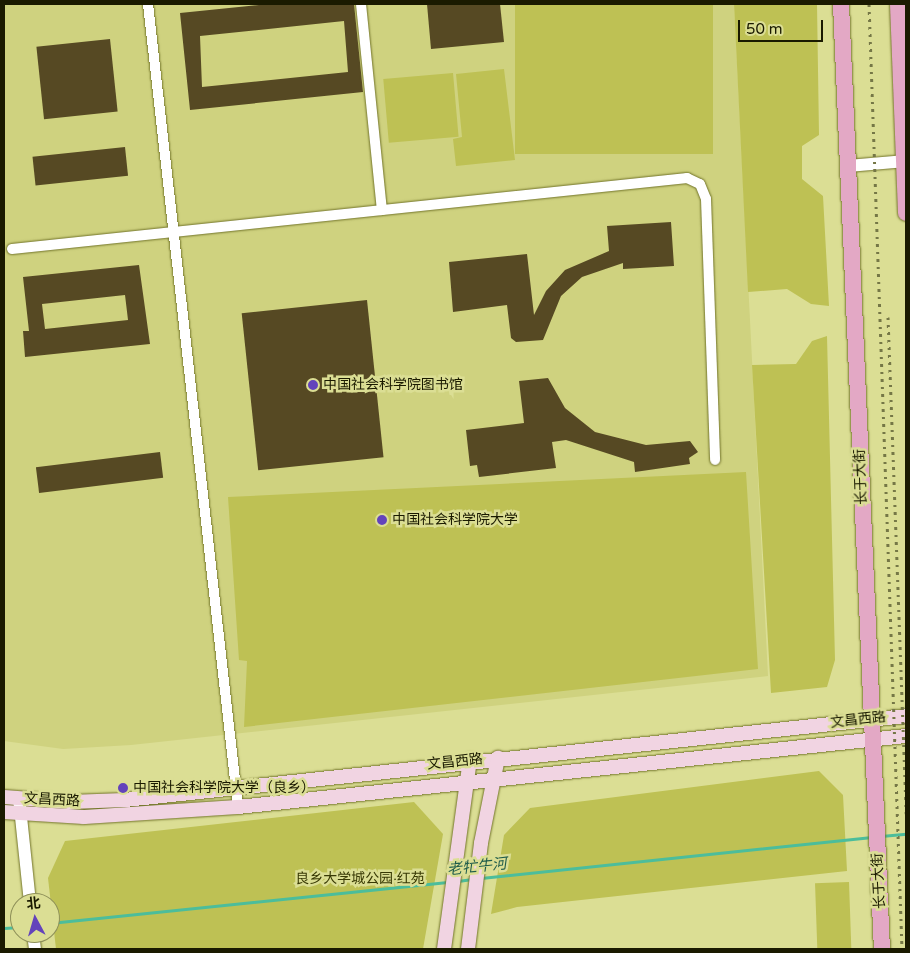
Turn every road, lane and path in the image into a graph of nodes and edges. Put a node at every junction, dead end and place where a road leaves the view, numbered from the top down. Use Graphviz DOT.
graph roads {
  1 [pos="148,4"];
  2 [pos="361,4"];
  3 [pos="841,4"];
  4 [pos="898,4"];
  5 [pos="906,161"];
  6 [pos="848,166"];
  7 [pos="382,210"];
  8 [pos="906,212"];
  9 [pos="174,231"];
  10 [pos="12,250"];
  11 [pos="715,460"];
  12 [pos="906,716"];
  13 [pos="871,719"];
  14 [pos="906,736"];
  15 [pos="872,740"];
  16 [pos="498,758"];
  17 [pos="470,760"];
  18 [pos="493,780"];
  19 [pos="467,781"];
  20 [pos="235,787"];
  21 [pos="4,797"];
  22 [pos="19,798"];
  23 [pos="238,807"];
  24 [pos="4,812"];
  25 [pos="21,815"];
  26 [pos="29,893"];
  27 [pos="444,949"];
  28 [pos="468,949"];
  29 [pos="882,949"];
  1 -- 9 [label="street"];
  2 -- 7 [label="street"];
  3 -- 6 [label="main road, 长于大街"];
  4 -- 5 [label="main road"];
  5 -- 6 [label="street"];
  5 -- 8 [label="main road"];
  6 -- 13 [label="main road, 长于大街"];
  7 -- 9 [label="street"];
  7 -- 11 [label="street"];
  9 -- 10 [label="street"];
  9 -- 20 [label="street"];
  12 -- 13 [label="main road, 文昌西路"];
  13 -- 15 [label="main road, 长于大街"];
  13 -- 16 [label="main road, 文昌西路"];
  14 -- 15 [label="main road, 文昌西路"];
  15 -- 18 [label="main road, 文昌西路"];
  15 -- 29 [label="main road, 长于大街"];
  16 -- 17 [label="main road, 文昌西路"];
  16 -- 18 [label="main road"];
  17 -- 19 [label="main road"];
  17 -- 20 [label="main road, 文昌西路"];
  18 -- 19 [label="main road, 文昌西路"];
  18 -- 28 [label="main road"];
  19 -- 23 [label="main road, 文昌西路"];
  19 -- 27 [label="main road"];
  20 -- 22 [label="main road, 文昌西路"];
  20 -- 23 [label="street"];
  21 -- 22 [label="main road, 文昌西路"];
  22 -- 25 [label="street"];
  23 -- 25 [label="main road, 文昌西路"];
  24 -- 25 [label="main road, 文昌西路"];
  25 -- 26 [label="street"];
}
